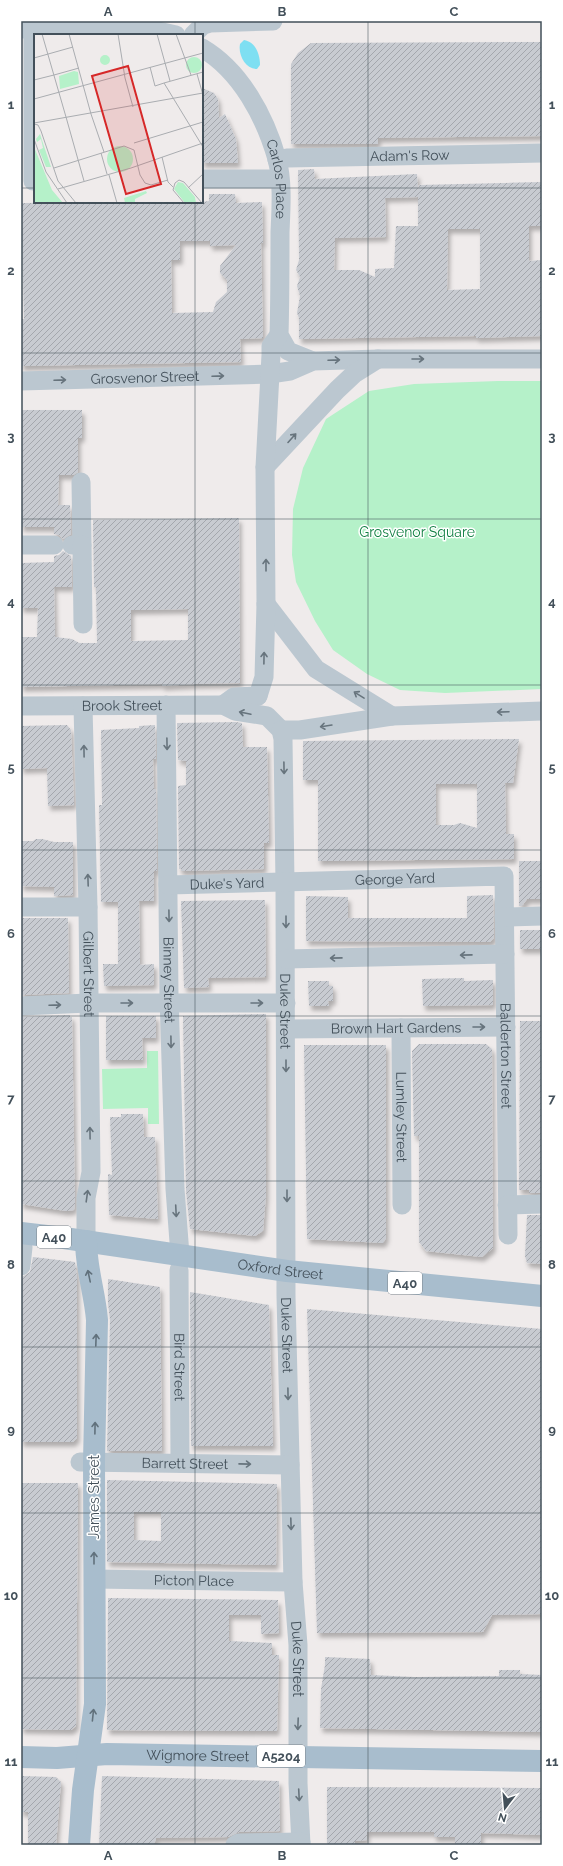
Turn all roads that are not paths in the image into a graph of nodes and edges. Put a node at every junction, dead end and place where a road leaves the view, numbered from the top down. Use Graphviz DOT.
graph roads {
  1 [pos="273,21"];
  2 [pos="80,24"];
  3 [pos="198,27"];
  4 [pos="27,28"];
  5 [pos="172,34"];
  6 [pos="203,49"];
  7 [pos="542,153"];
  8 [pos="277,160"];
  9 [pos="203,179"];
  10 [pos="279,179"];
  11 [pos="30,181"];
  12 [pos="279,335"];
  13 [pos="542,358"];
  14 [pos="379,359"];
  15 [pos="314,361"];
  16 [pos="270,374"];
  17 [pos="21,382"];
  18 [pos="265,467"];
  19 [pos="81,482"];
  20 [pos="21,545"];
  21 [pos="69,545"];
  22 [pos="266,604"];
  23 [pos="83,624"];
  24 [pos="258,696"];
  25 [pos="166,705"];
  26 [pos="223,705"];
  27 [pos="21,706"];
  28 [pos="83,706"];
  29 [pos="542,711"];
  30 [pos="267,716"];
  31 [pos="392,716"];
  32 [pos="281,730"];
  33 [pos="504,876"];
  34 [pos="286,883"];
  35 [pos="168,885"];
  36 [pos="21,906"];
  37 [pos="88,907"];
  38 [pos="542,916"];
  39 [pos="504,917"];
  40 [pos="505,954"];
  41 [pos="286,959"];
  42 [pos="170,1003"];
  43 [pos="286,1003"];
  44 [pos="88,1004"];
  45 [pos="21,1006"];
  46 [pos="506,1027"];
  47 [pos="401,1028"];
  48 [pos="286,1029"];
  49 [pos="542,1204"];
  50 [pos="402,1205"];
  51 [pos="508,1205"];
  52 [pos="508,1235"];
  53 [pos="22,1240"];
  54 [pos="86,1241"];
  55 [pos="179,1263"];
  56 [pos="21,1266"];
  57 [pos="287,1271"];
  58 [pos="542,1296"];
  59 [pos="180,1459"];
  60 [pos="87,1462"];
  61 [pos="290,1465"];
  62 [pos="94,1579"];
  63 [pos="293,1582"];
  64 [pos="88,1754"];
  65 [pos="298,1756"];
  66 [pos="21,1757"];
  67 [pos="542,1761"];
  68 [pos="301,1843"];
  69 [pos="79,1845"];
  70 [pos="235,1845"];
  1 -- 3 [label="street"];
  2 -- 4 [label="street"];
  2 -- 5 [label="street"];
  4 -- 11 [label="street"];
  6 -- 8 [label="street, Carlos Place"];
  7 -- 8 [label="street, Adam's Row"];
  8 -- 10 [label="street, Carlos Place"];
  9 -- 10 [label="street"];
  10 -- 12 [label="street, Carlos Place"];
  12 -- 15 [label="street"];
  12 -- 16 [label="street, Carlos Place"];
  14 -- 13 [label="street, one-way"];
  15 -- 14 [label="street, one-way"];
  18 -- 14 [label="street, one-way"];
  15 -- 16 [label="street"];
  17 -- 16 [label="street, Grosvenor Street, one-way"];
  16 -- 18 [label="street"];
  22 -- 18 [label="street, one-way"];
  19 -- 21 [label="street"];
  20 -- 21 [label="street"];
  21 -- 23 [label="street"];
  24 -- 22 [label="street, one-way"];
  31 -- 22 [label="street, one-way"];
  24 -- 26 [label="street, Brook Street"];
  24 -- 30 [label="street"];
  25 -- 26 [label="street, Brook Street"];
  25 -- 28 [label="street, Brook Street"];
  25 -- 35 [label="street, Binney Street, one-way"];
  30 -- 26 [label="street, Brook Street, one-way"];
  27 -- 28 [label="street, Brook Street"];
  37 -- 28 [label="street, Gilbert Street, one-way"];
  29 -- 31 [label="street, one-way"];
  30 -- 32 [label="street"];
  31 -- 32 [label="street, one-way"];
  32 -- 34 [label="street, Duke Street, one-way"];
  33 -- 34 [label="street, George Yard"];
  33 -- 39 [label="street, Balderton Street"];
  34 -- 35 [label="street, Duke's Yard"];
  34 -- 41 [label="street, Duke Street, one-way"];
  35 -- 42 [label="street, Binney Street, one-way"];
  36 -- 37 [label="street"];
  37 -- 44 [label="street, Gilbert Street"];
  38 -- 39 [label="street"];
  39 -- 40 [label="street, Balderton Street"];
  40 -- 41 [label="street, one-way"];
  40 -- 46 [label="street, Balderton Street"];
  41 -- 43 [label="street, Duke Street"];
  42 -- 43 [label="street, one-way"];
  44 -- 42 [label="street, one-way"];
  42 -- 55 [label="street, Binney Street, one-way"];
  43 -- 48 [label="street, Duke Street"];
  45 -- 44 [label="street, one-way"];
  54 -- 44 [label="street, Gilbert Street, one-way"];
  47 -- 46 [label="street, Brown Hart Gardens, one-way"];
  46 -- 51 [label="street, Balderton Street"];
  47 -- 48 [label="street, Brown Hart Gardens"];
  47 -- 50 [label="street, Lumley Street"];
  48 -- 57 [label="street, Duke Street, one-way"];
  49 -- 51 [label="street"];
  51 -- 52 [label="street, Balderton Street"];
  53 -- 54 [label="main road, Oxford Street / A40"];
  53 -- 56 [label="street"];
  54 -- 55 [label="main road, Oxford Street / A40"];
  60 -- 54 [label="main road, James Street, one-way"];
  55 -- 57 [label="main road, Oxford Street / A40"];
  55 -- 59 [label="street, Bird Street"];
  57 -- 58 [label="main road, Oxford Street / A40"];
  57 -- 61 [label="street, Duke Street, one-way"];
  59 -- 60 [label="street, Barrett Street"];
  59 -- 61 [label="street, Barrett Street, one-way"];
  62 -- 60 [label="main road, James Street, one-way"];
  61 -- 63 [label="street, Duke Street, one-way"];
  62 -- 63 [label="street, Picton Place"];
  64 -- 62 [label="main road, James Street, one-way"];
  63 -- 65 [label="street, Duke Street, one-way"];
  64 -- 65 [label="main road, Wigmore Street / A5204"];
  64 -- 66 [label="main road, Wigmore Street / A5204"];
  64 -- 69 [label="main road, James Street"];
  65 -- 67 [label="main road, Wigmore Street / A5204"];
  65 -- 68 [label="street, Duke Street, one-way"];
  68 -- 70 [label="street"];
}
